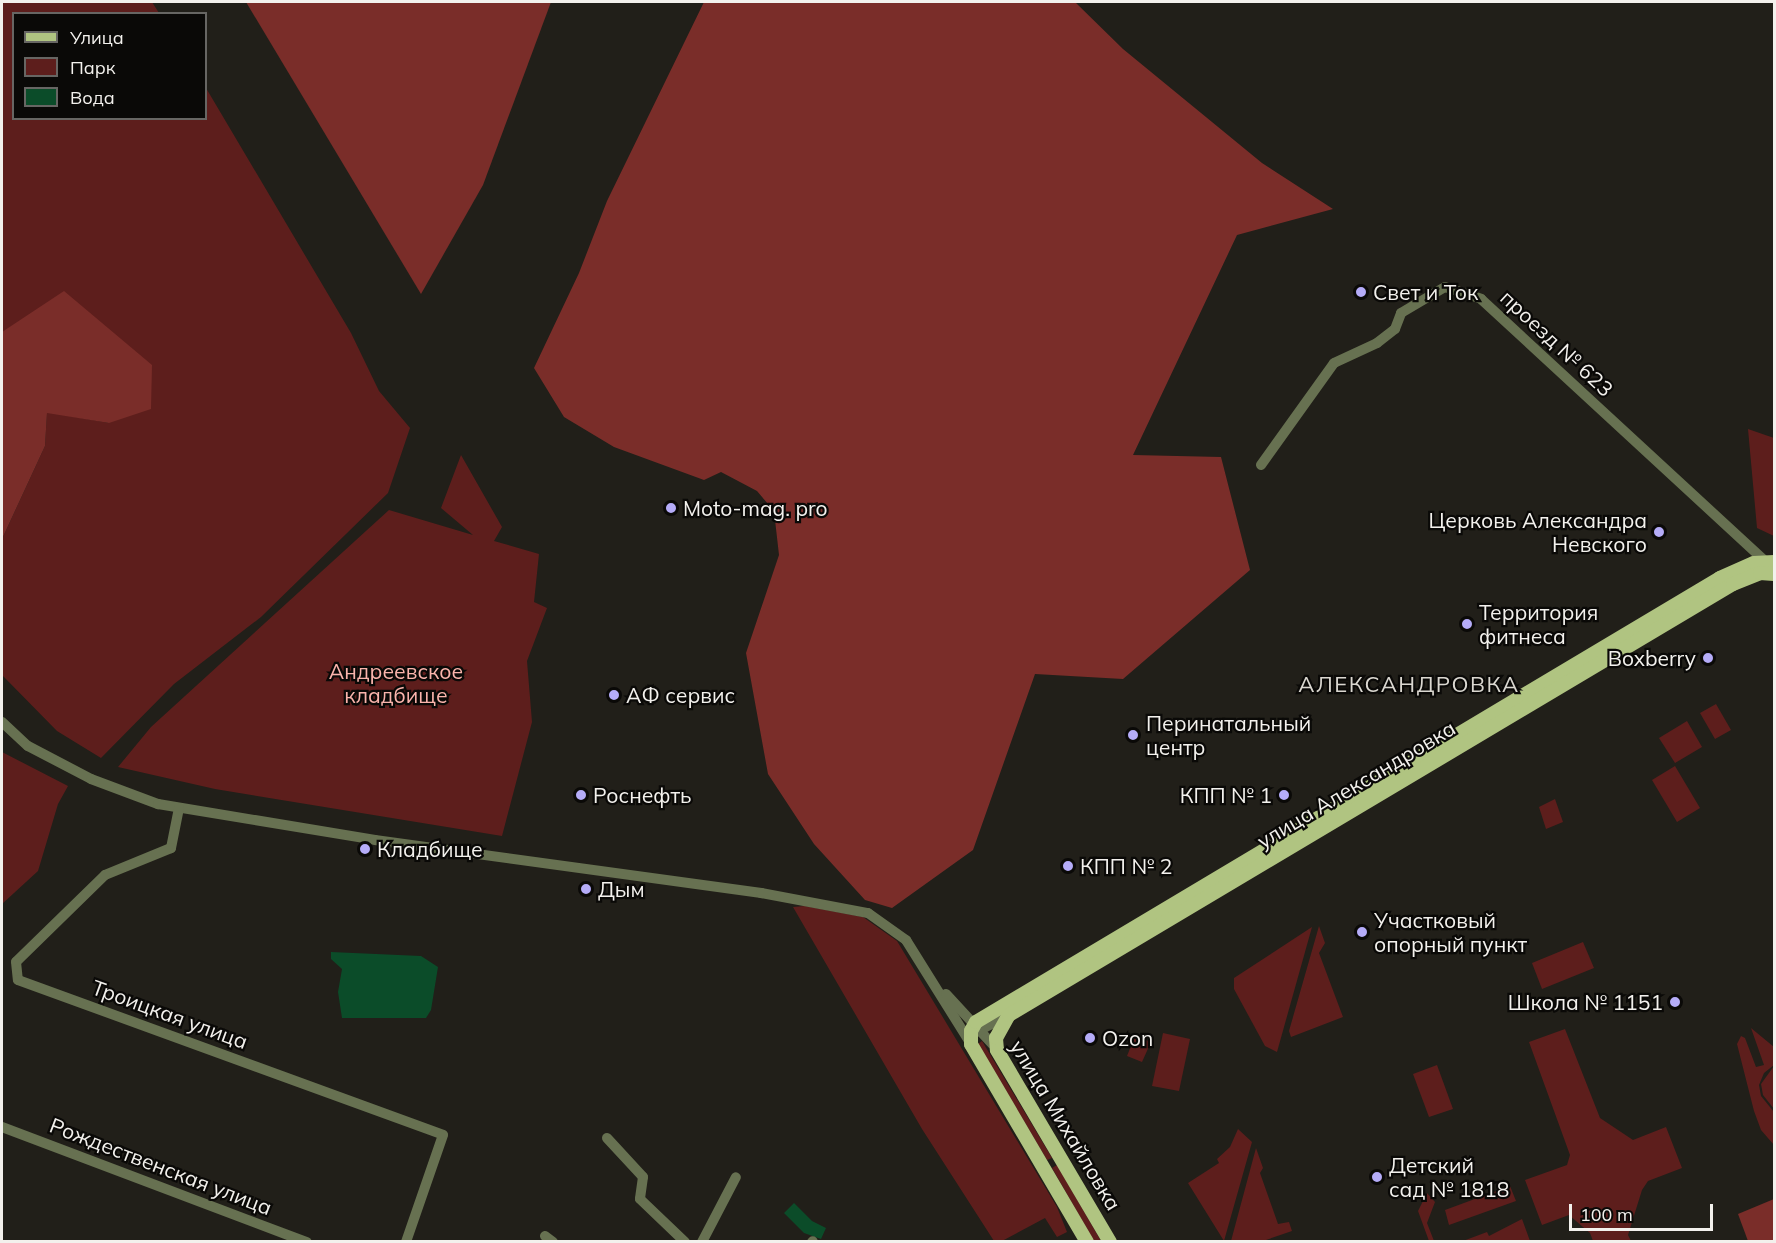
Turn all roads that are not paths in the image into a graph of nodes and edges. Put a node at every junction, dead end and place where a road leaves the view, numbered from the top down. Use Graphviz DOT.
graph roads {
  1 [pos="1261,465"];
  2 [pos="1750,548"];
  3 [pos="1763,567"];
  4 [pos="2,722"];
  5 [pos="179,808"];
  6 [pos="938,986"];
  7 [pos="959,1006"];
  8 [pos="1004,1012"];
  9 [pos="973,1031"];
  10 [pos="997,1050"];
  11 [pos="2,1127"];
  12 [pos="607,1138"];
  13 [pos="736,1177"];
  14 [pos="308,1242"];
  15 [pos="406,1242"];
  16 [pos="685,1242"];
  17 [pos="702,1242"];
  18 [pos="1087,1242"];
  19 [pos="1110,1242"];
  1 -- 2 [label="street, проезд № 623"];
  2 -- 3 [label="street, проезд № 623"];
  2 -- 3 [label="street"];
  3 -- 8 [label="main road, улица Александровка"];
  3 -- 8 [label="main road, улица Александровка"];
  4 -- 5 [label="street"];
  5 -- 6 [label="street"];
  5 -- 15 [label="street, Троицкая улица"];
  6 -- 7 [label="street"];
  6 -- 9 [label="street"];
  7 -- 8 [label="street"];
  7 -- 9 [label="street"];
  8 -- 9 [label="main road, улица Александровка"];
  8 -- 10 [label="main road"];
  9 -- 10 [label="street, улица Михайловка"];
  9 -- 18 [label="main road, улица Михайловка"];
  10 -- 19 [label="main road, улица Михайловка"];
  11 -- 14 [label="street, Рождественская улица"];
  12 -- 16 [label="street"];
  13 -- 17 [label="street"];
}
